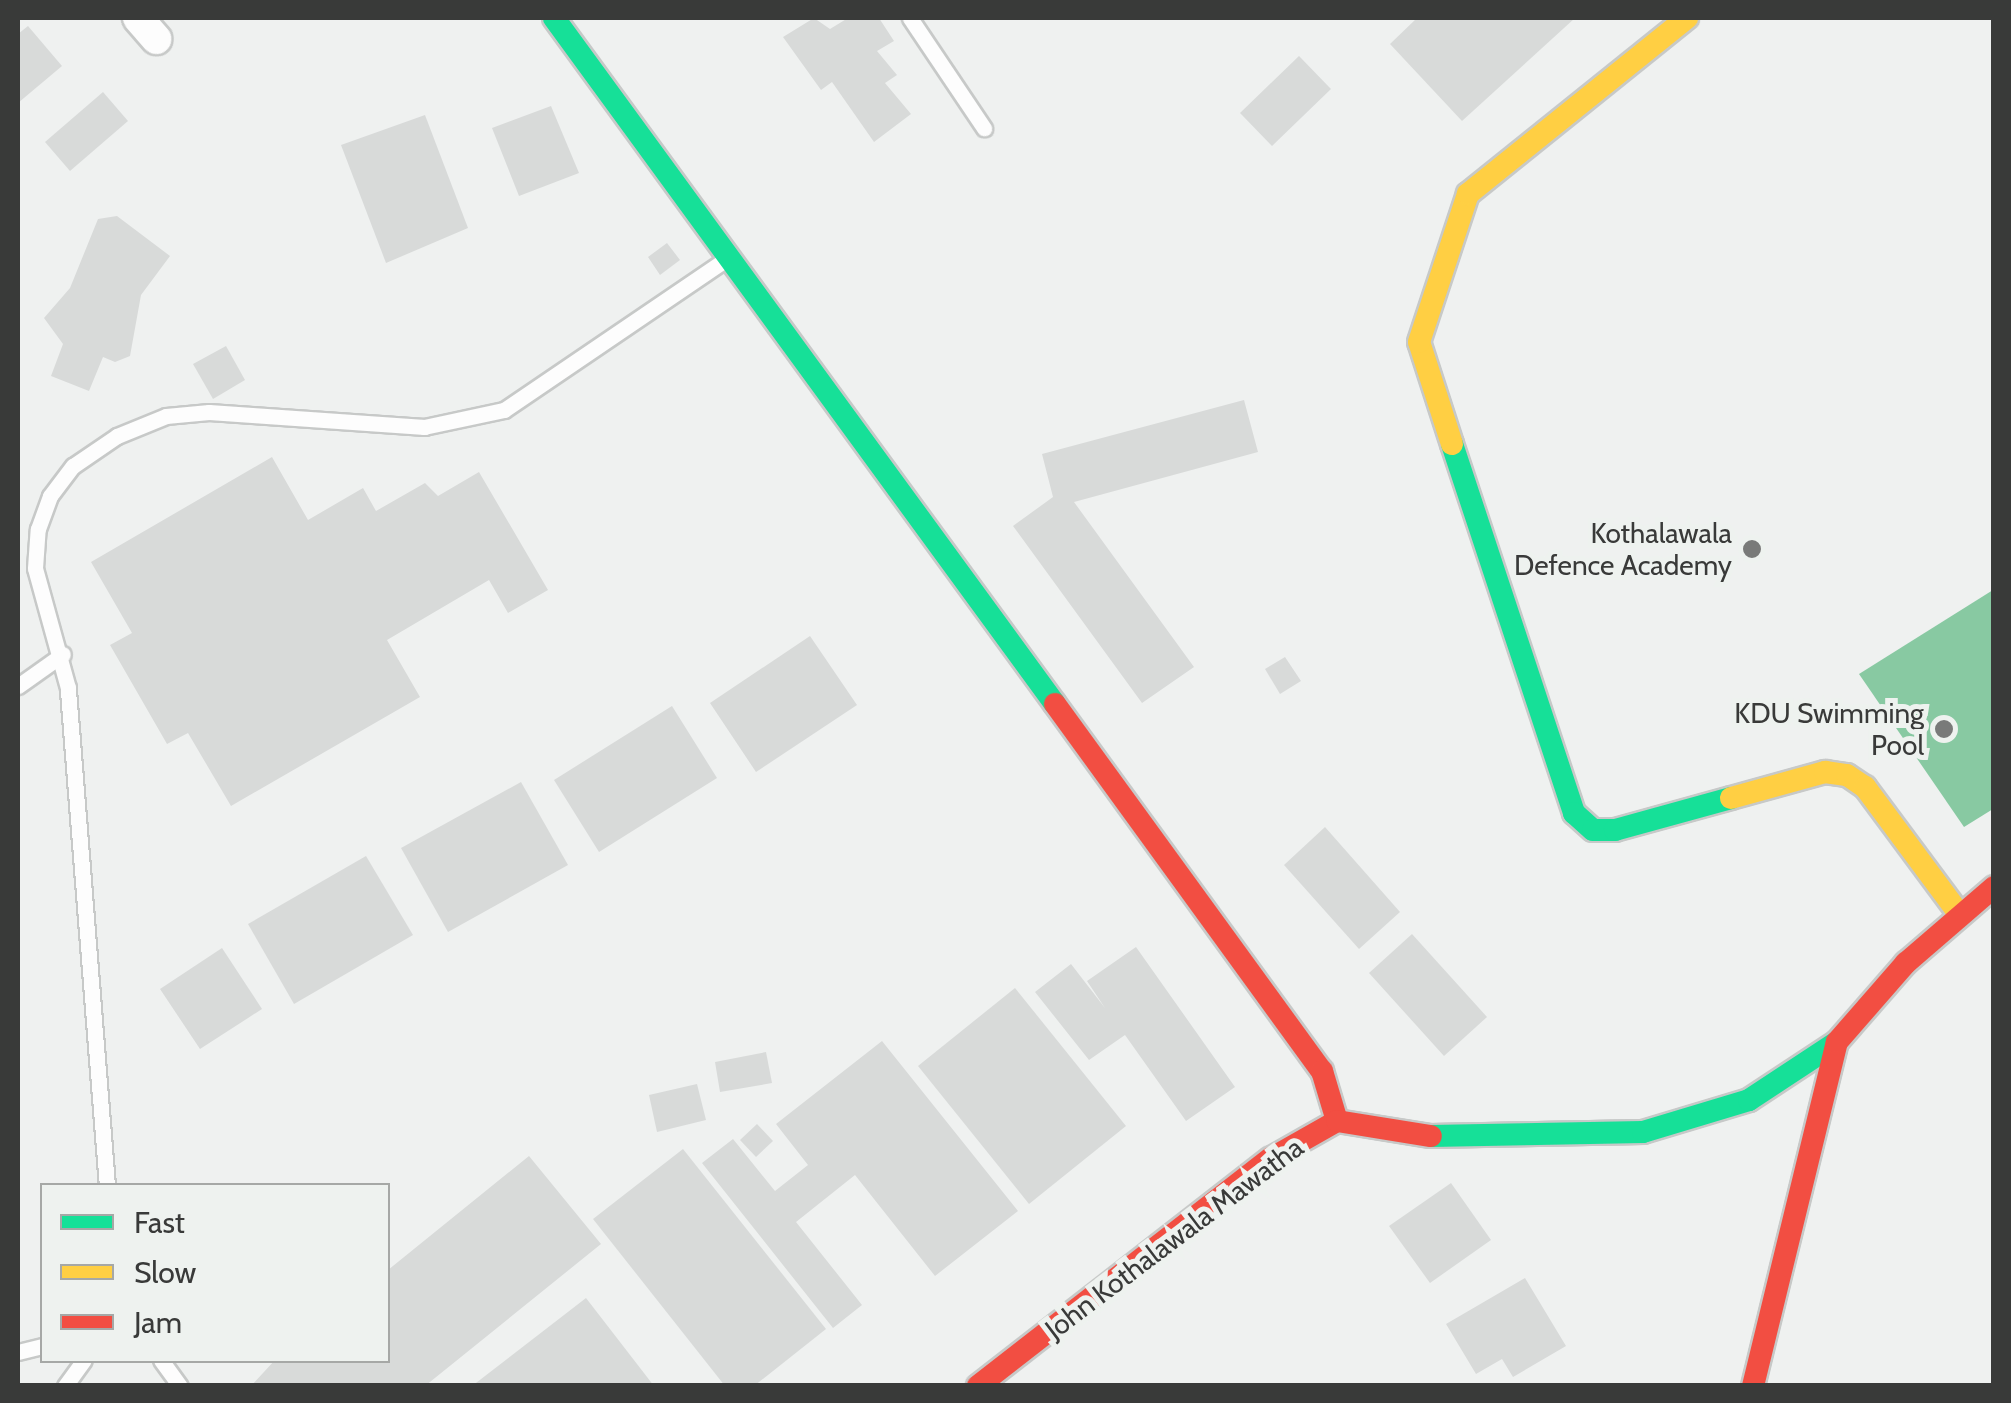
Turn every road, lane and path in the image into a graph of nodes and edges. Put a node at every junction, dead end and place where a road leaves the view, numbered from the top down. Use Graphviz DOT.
graph roads {
  1 [pos="554,18"];
  2 [pos="910,18"];
  3 [pos="1687,18"];
  4 [pos="984,128"];
  5 [pos="733,255"];
  6 [pos="63,654"];
  7 [pos="18,686"];
  8 [pos="1994,887"];
  9 [pos="1958,912"];
  10 [pos="1836,1042"];
  11 [pos="1337,1121"];
  12 [pos="107,1183"];
  13 [pos="82,1363"];
  14 [pos="162,1363"];
  15 [pos="65,1386"];
  16 [pos="180,1386"];
  17 [pos="978,1386"];
  18 [pos="1753,1386"];
  1 -- 5 [label="street"];
  2 -- 4 [label="lane"];
  3 -- 9 [label="street"];
  5 -- 6 [label="lane"];
  5 -- 11 [label="street"];
  6 -- 7 [label="lane"];
  6 -- 12 [label="lane"];
  8 -- 9 [label="street"];
  9 -- 10 [label="street"];
  10 -- 11 [label="street"];
  10 -- 18 [label="street"];
  11 -- 17 [label="street, John Kothalawala Mawatha"];
  13 -- 15 [label="lane"];
  14 -- 16 [label="lane"];
}
